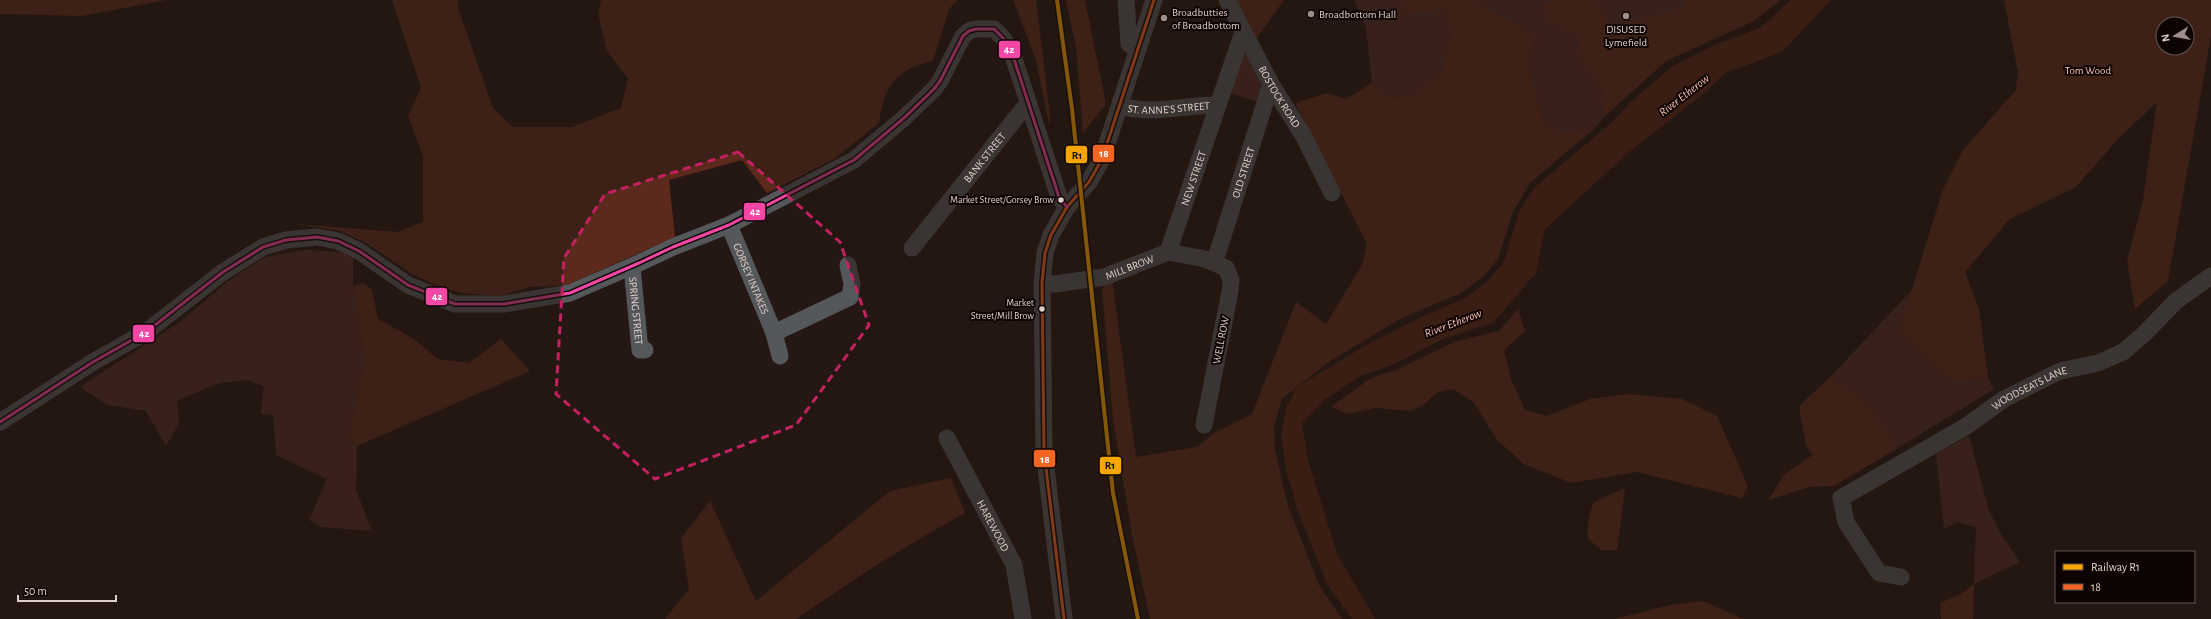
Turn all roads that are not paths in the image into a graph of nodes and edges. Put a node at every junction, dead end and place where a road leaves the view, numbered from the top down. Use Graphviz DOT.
graph roads {
  1 [pos="1126,0"];
  2 [pos="1154,0"];
  3 [pos="1227,0"];
  4 [pos="1243,32"];
  5 [pos="1138,50"];
  6 [pos="1271,84"];
  7 [pos="1218,105"];
  8 [pos="1120,106"];
  9 [pos="1029,107"];
  10 [pos="1332,193"];
  11 [pos="1067,207"];
  12 [pos="729,225"];
  13 [pos="912,248"];
  14 [pos="1168,252"];
  15 [pos="1215,262"];
  16 [pos="848,265"];
  17 [pos="632,267"];
  18 [pos="2211,276"];
  19 [pos="1042,283"];
  20 [pos="774,333"];
  21 [pos="645,350"];
  22 [pos="780,356"];
  23 [pos="0,422"];
  24 [pos="1204,425"];
  25 [pos="947,438"];
  26 [pos="1901,578"];
  27 [pos="1022,619"];
  28 [pos="1064,619"];
  1 -- 5 [label="street"];
  2 -- 5 [label="street"];
  3 -- 4 [label="street, BOSTOCK ROAD"];
  4 -- 6 [label="street, BOSTOCK ROAD"];
  4 -- 7 [label="street, NEW STREET"];
  5 -- 8 [label="street"];
  6 -- 10 [label="street, BOSTOCK ROAD"];
  6 -- 15 [label="street, OLD STREET"];
  7 -- 8 [label="street, ST. ANNE'S STREET"];
  7 -- 14 [label="street, NEW STREET"];
  8 -- 11 [label="street"];
  9 -- 11 [label="street"];
  9 -- 12 [label="street"];
  9 -- 13 [label="street, BANK STREET"];
  11 -- 19 [label="street"];
  12 -- 17 [label="street"];
  12 -- 20 [label="street, GORSEY INTAKES"];
  14 -- 15 [label="street"];
  14 -- 19 [label="street, MILL BROW"];
  15 -- 24 [label="street, WELL ROW"];
  16 -- 20 [label="street"];
  17 -- 21 [label="street, SPRING STREET"];
  17 -- 23 [label="street"];
  18 -- 26 [label="street, WOODSEATS LANE"];
  19 -- 28 [label="street"];
  20 -- 22 [label="street, GORSEY INTAKES"];
  25 -- 27 [label="street, HAREWOOD"];
}
